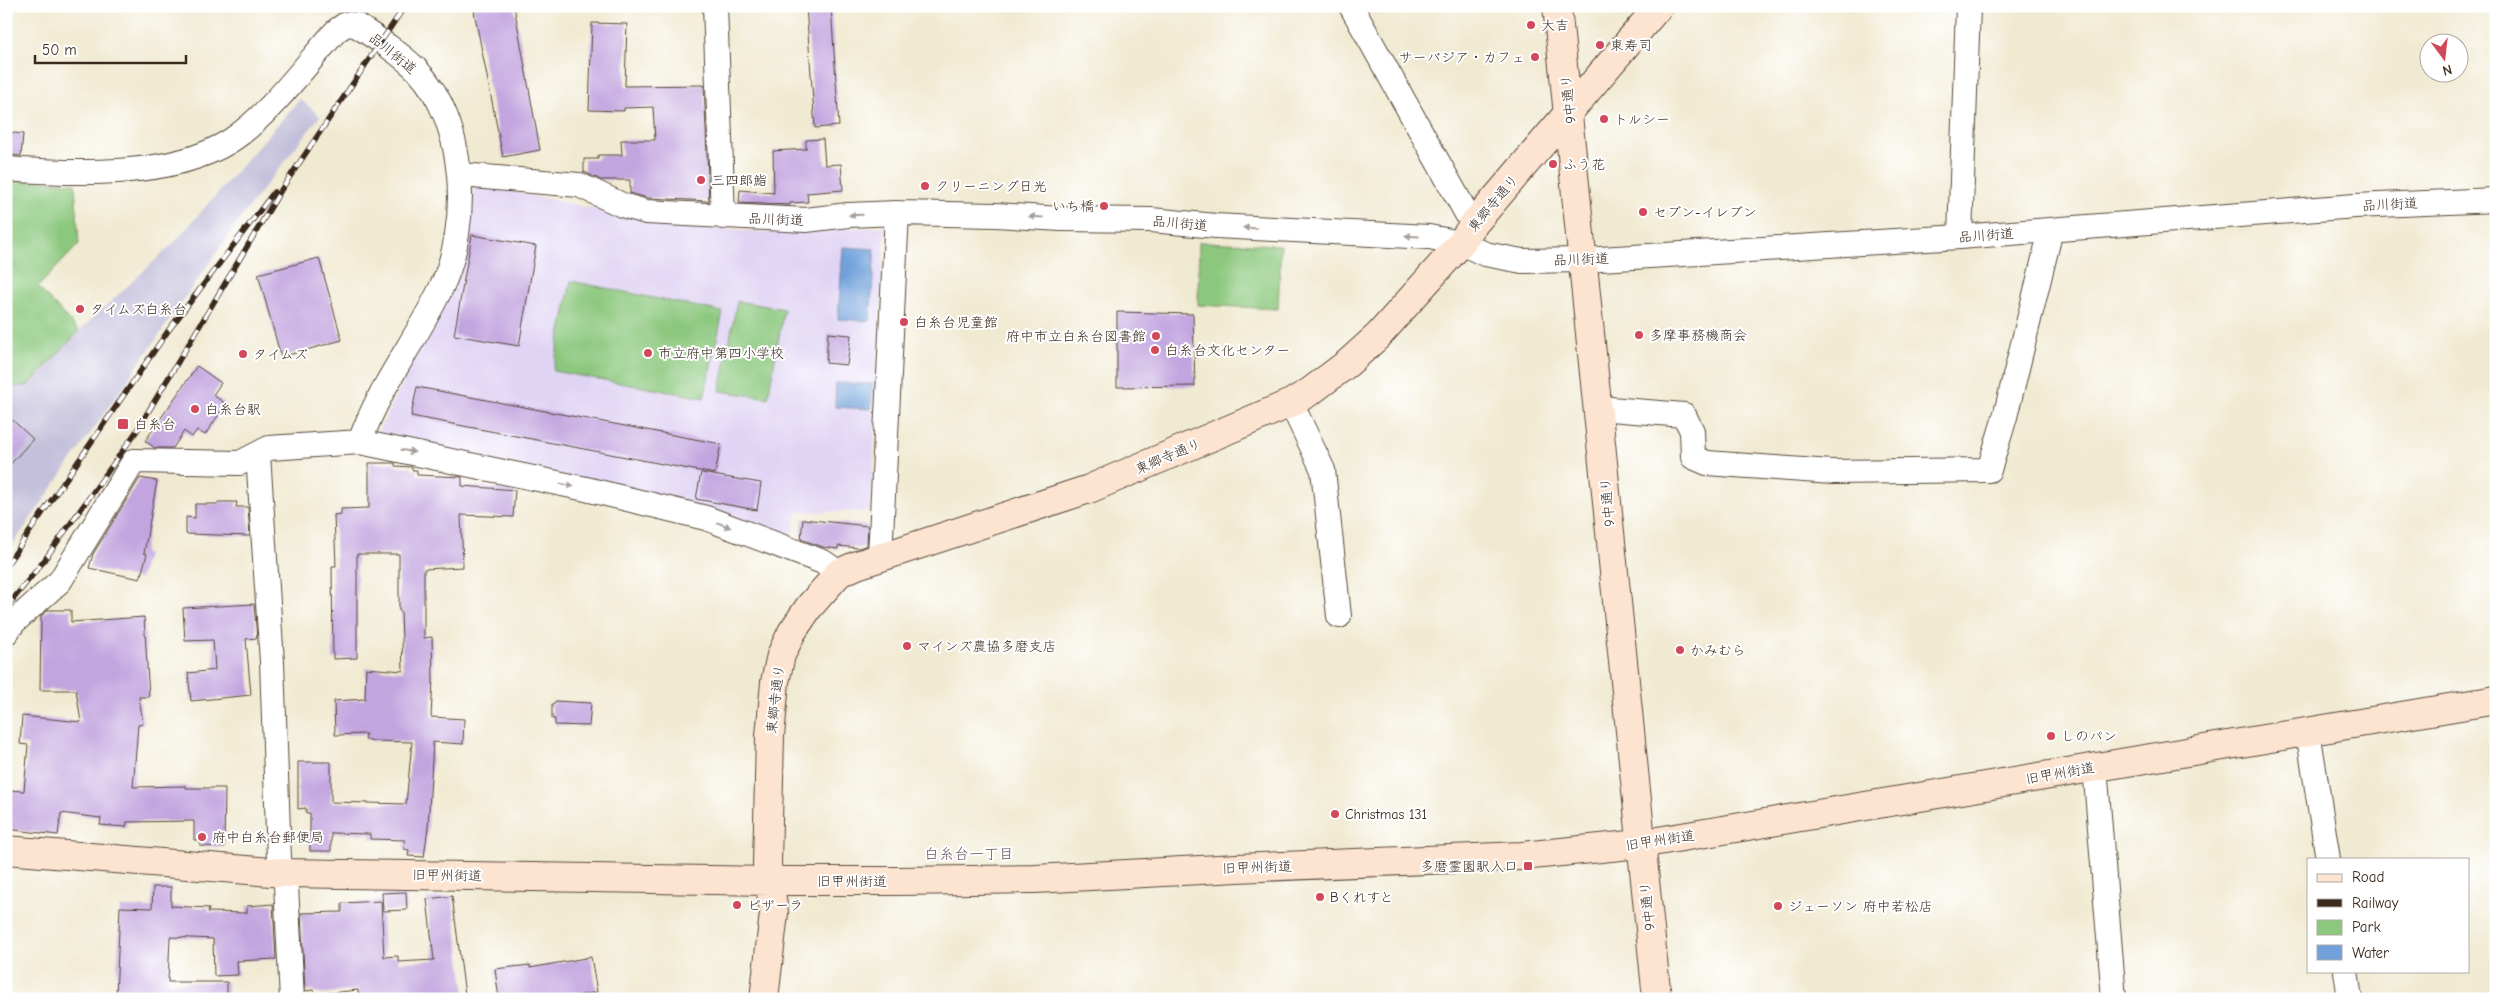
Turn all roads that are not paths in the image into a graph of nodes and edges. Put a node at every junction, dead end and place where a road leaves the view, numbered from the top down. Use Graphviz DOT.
graph roads {
  1 [pos="362,6"];
  2 [pos="715,6"];
  3 [pos="1351,6"];
  4 [pos="1557,6"];
  5 [pos="1659,6"];
  6 [pos="1968,6"];
  7 [pos="346,24"];
  8 [pos="1569,113"];
  9 [pos="6,169"];
  10 [pos="461,175"];
  11 [pos="2496,200"];
  12 [pos="897,214"];
  13 [pos="723,217"];
  14 [pos="2051,230"];
  15 [pos="1467,234"];
  16 [pos="1960,237"];
  17 [pos="1584,260"];
  18 [pos="1292,403"];
  19 [pos="1598,408"];
  20 [pos="360,442"];
  21 [pos="258,455"];
  22 [pos="880,556"];
  23 [pos="839,574"];
  24 [pos="1339,616"];
  25 [pos="6,633"];
  26 [pos="2496,700"];
  27 [pos="2308,730"];
  28 [pos="2095,767"];
  29 [pos="1640,844"];
  30 [pos="6,850"];
  31 [pos="2328,858"];
  32 [pos="283,873"];
  33 [pos="770,881"];
  34 [pos="2346,972"];
  35 [pos="292,999"];
  36 [pos="764,999"];
  37 [pos="1656,999"];
  38 [pos="2114,999"];
  39 [pos="2350,999"];
  1 -- 7 [label="street"];
  2 -- 13 [label="street"];
  3 -- 15 [label="street"];
  4 -- 8 [label="main road, 9中通り"];
  5 -- 8 [label="main road, 東郷寺通り"];
  6 -- 16 [label="street"];
  7 -- 9 [label="street"];
  7 -- 10 [label="street, 品川街道"];
  8 -- 15 [label="main road, 東郷寺通り"];
  8 -- 17 [label="main road, 9中通り"];
  10 -- 13 [label="street, 品川街道"];
  10 -- 20 [label="street"];
  11 -- 14 [label="street, 品川街道"];
  12 -- 13 [label="street, 品川街道, one-way"];
  15 -- 12 [label="street, 品川街道, one-way"];
  12 -- 22 [label="street"];
  14 -- 16 [label="street, 品川街道"];
  14 -- 19 [label="street"];
  15 -- 17 [label="street, 品川街道"];
  15 -- 18 [label="main road, 東郷寺通り"];
  16 -- 17 [label="street, 品川街道"];
  17 -- 19 [label="main road, 9中通り"];
  18 -- 22 [label="main road, 東郷寺通り"];
  18 -- 24 [label="street"];
  19 -- 29 [label="main road, 9中通り"];
  20 -- 21 [label="street"];
  20 -- 23 [label="street, one-way"];
  21 -- 25 [label="street"];
  21 -- 32 [label="street"];
  22 -- 23 [label="main road, 東郷寺通り"];
  23 -- 33 [label="main road, 東郷寺通り"];
  26 -- 27 [label="main road, 旧甲州街道"];
  27 -- 28 [label="main road, 旧甲州街道"];
  27 -- 31 [label="street"];
  28 -- 29 [label="main road, 旧甲州街道"];
  28 -- 38 [label="street"];
  29 -- 33 [label="main road, 旧甲州街道"];
  29 -- 37 [label="main road, 9中通り"];
  30 -- 32 [label="main road, 旧甲州街道"];
  32 -- 33 [label="main road, 旧甲州街道"];
  32 -- 35 [label="street"];
  33 -- 36 [label="main road, 東郷寺通り"];
  34 -- 39 [label="street"];
}
